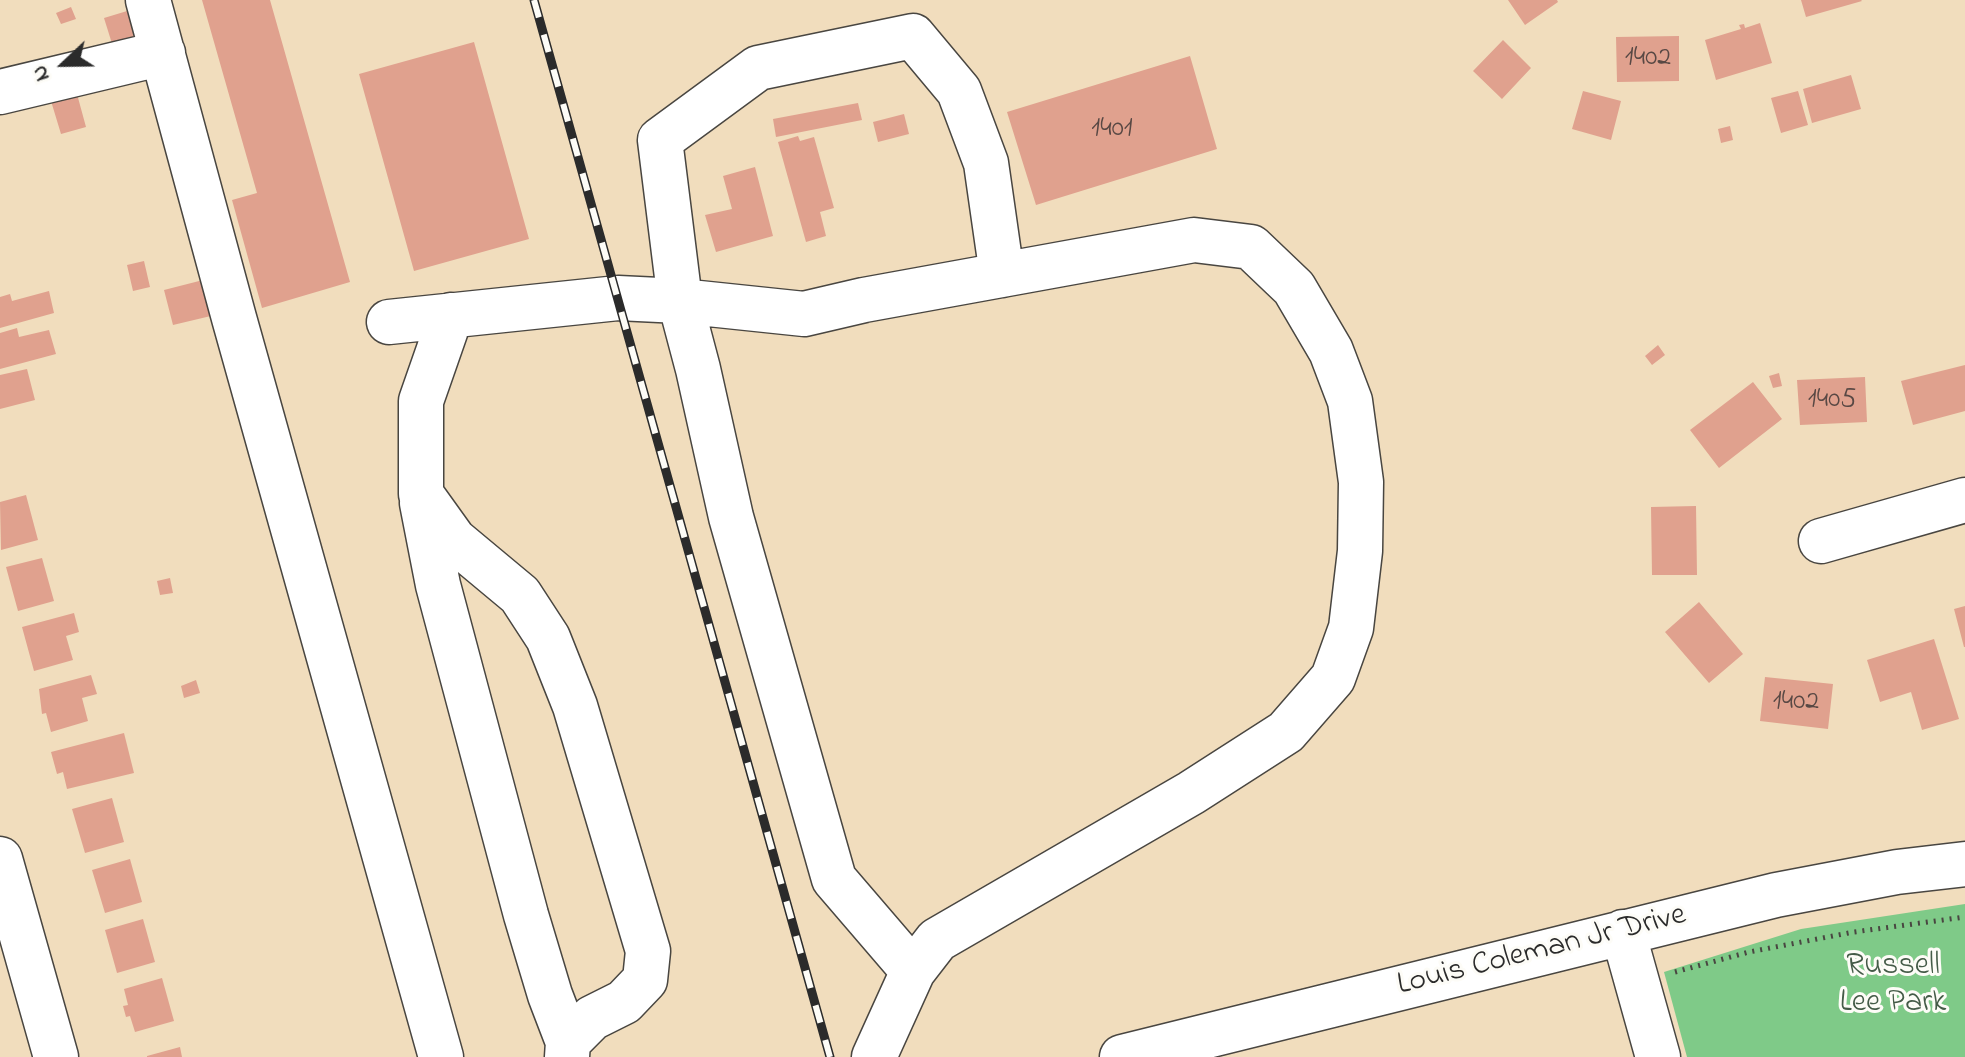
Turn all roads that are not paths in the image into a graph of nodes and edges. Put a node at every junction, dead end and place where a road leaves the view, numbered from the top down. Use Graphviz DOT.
graph roads {
  1 [pos="148,0"];
  2 [pos="163,53"];
  3 [pos="0,92"];
  4 [pos="1002,275"];
  5 [pos="680,301"];
  6 [pos="451,315"];
  7 [pos="389,322"];
  8 [pos="421,494"];
  9 [pos="1965,500"];
  10 [pos="1821,541"];
  11 [pos="0,859"];
  12 [pos="1965,864"];
  13 [pos="1623,932"];
  14 [pos="913,971"];
  15 [pos="568,1050"];
  16 [pos="56,1057"];
  17 [pos="441,1057"];
  18 [pos="874,1057"];
  19 [pos="1122,1057"];
  20 [pos="1658,1057"];
  1 -- 2 [label="street"];
  2 -- 3 [label="street"];
  2 -- 17 [label="street"];
  4 -- 5 [label="street"];
  4 -- 5 [label="street"];
  4 -- 14 [label="street"];
  5 -- 6 [label="street"];
  5 -- 14 [label="street"];
  6 -- 7 [label="street"];
  6 -- 8 [label="street"];
  8 -- 15 [label="street"];
  8 -- 15 [label="street"];
  9 -- 10 [label="street"];
  11 -- 16 [label="street"];
  12 -- 13 [label="street, Louis Coleman Jr Drive"];
  13 -- 19 [label="street, Louis Coleman Jr Drive"];
  13 -- 20 [label="street"];
  14 -- 18 [label="street"];
}
